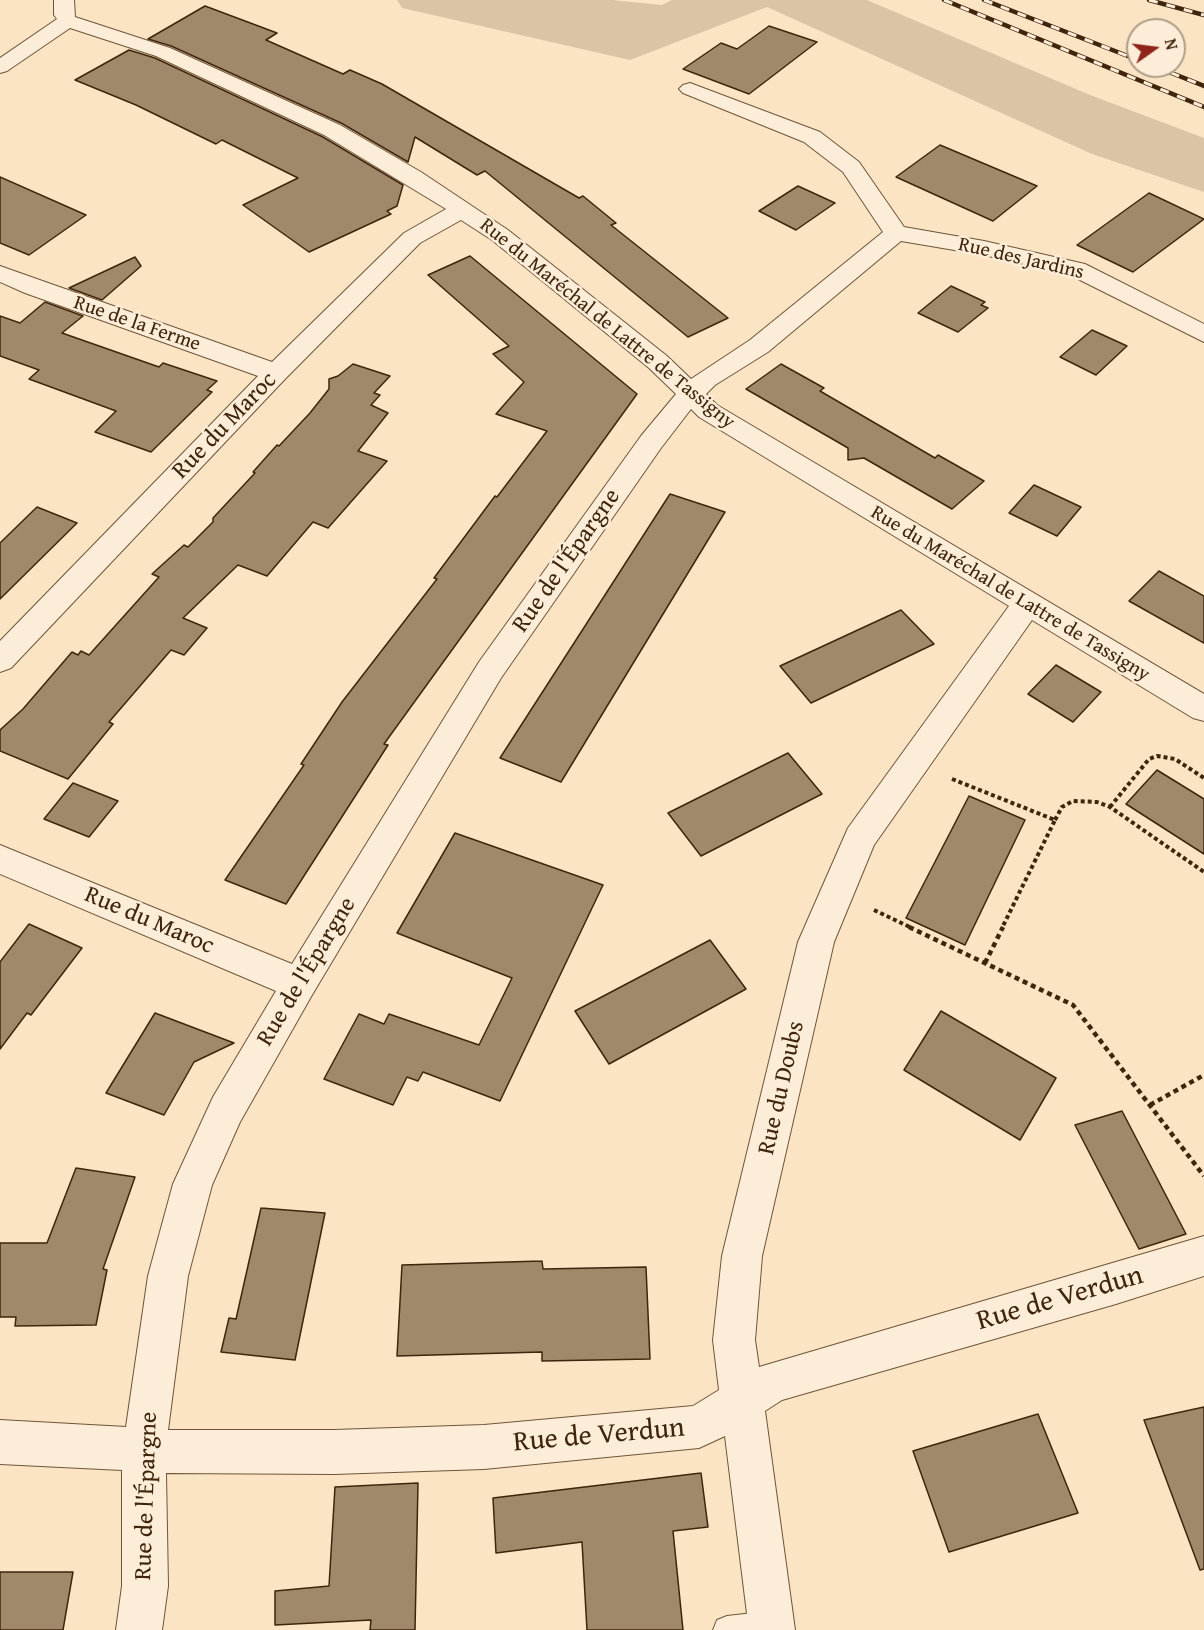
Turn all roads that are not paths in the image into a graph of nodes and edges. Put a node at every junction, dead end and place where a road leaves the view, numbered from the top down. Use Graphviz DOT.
graph roads {
  1 [pos="67,7"];
  2 [pos="0,67"];
  3 [pos="690,88"];
  4 [pos="463,209"];
  5 [pos="896,233"];
  6 [pos="0,273"];
  7 [pos="1204,334"];
  8 [pos="276,373"];
  9 [pos="689,395"];
  10 [pos="1027,604"];
  11 [pos="0,660"];
  12 [pos="1204,709"];
  13 [pos="0,859"];
  14 [pos="299,984"];
  15 [pos="1204,1256"];
  16 [pos="740,1402"];
  17 [pos="0,1442"];
  18 [pos="144,1449"];
  19 [pos="771,1628"];
  20 [pos="138,1630"];
  21 [pos="727,1630"];
  1 -- 2 [label="street"];
  1 -- 4 [label="street, Rue du Maréchal de Lattre de Tassigny"];
  3 -- 5 [label="street"];
  4 -- 8 [label="street, Rue du Maroc"];
  4 -- 9 [label="street, Rue du Maréchal de Lattre de Tassigny"];
  5 -- 7 [label="street, Rue des Jardins"];
  5 -- 9 [label="street"];
  6 -- 8 [label="street, Rue de la Ferme"];
  8 -- 11 [label="street, Rue du Maroc"];
  9 -- 10 [label="street, Rue du Maréchal de Lattre de Tassigny"];
  9 -- 14 [label="street, Rue de l'Épargne"];
  10 -- 12 [label="street, Rue du Maréchal de Lattre de Tassigny"];
  10 -- 16 [label="street, Rue du Doubs"];
  13 -- 14 [label="street, Rue du Maroc"];
  14 -- 18 [label="street, Rue de l'Épargne"];
  15 -- 16 [label="street, Rue de Verdun"];
  16 -- 18 [label="street, Rue de Verdun"];
  16 -- 19 [label="street, Rue du Doubs"];
  17 -- 18 [label="street, Rue de Verdun"];
  18 -- 20 [label="street, Rue de l'Épargne"];
  19 -- 21 [label="lane"];
}
